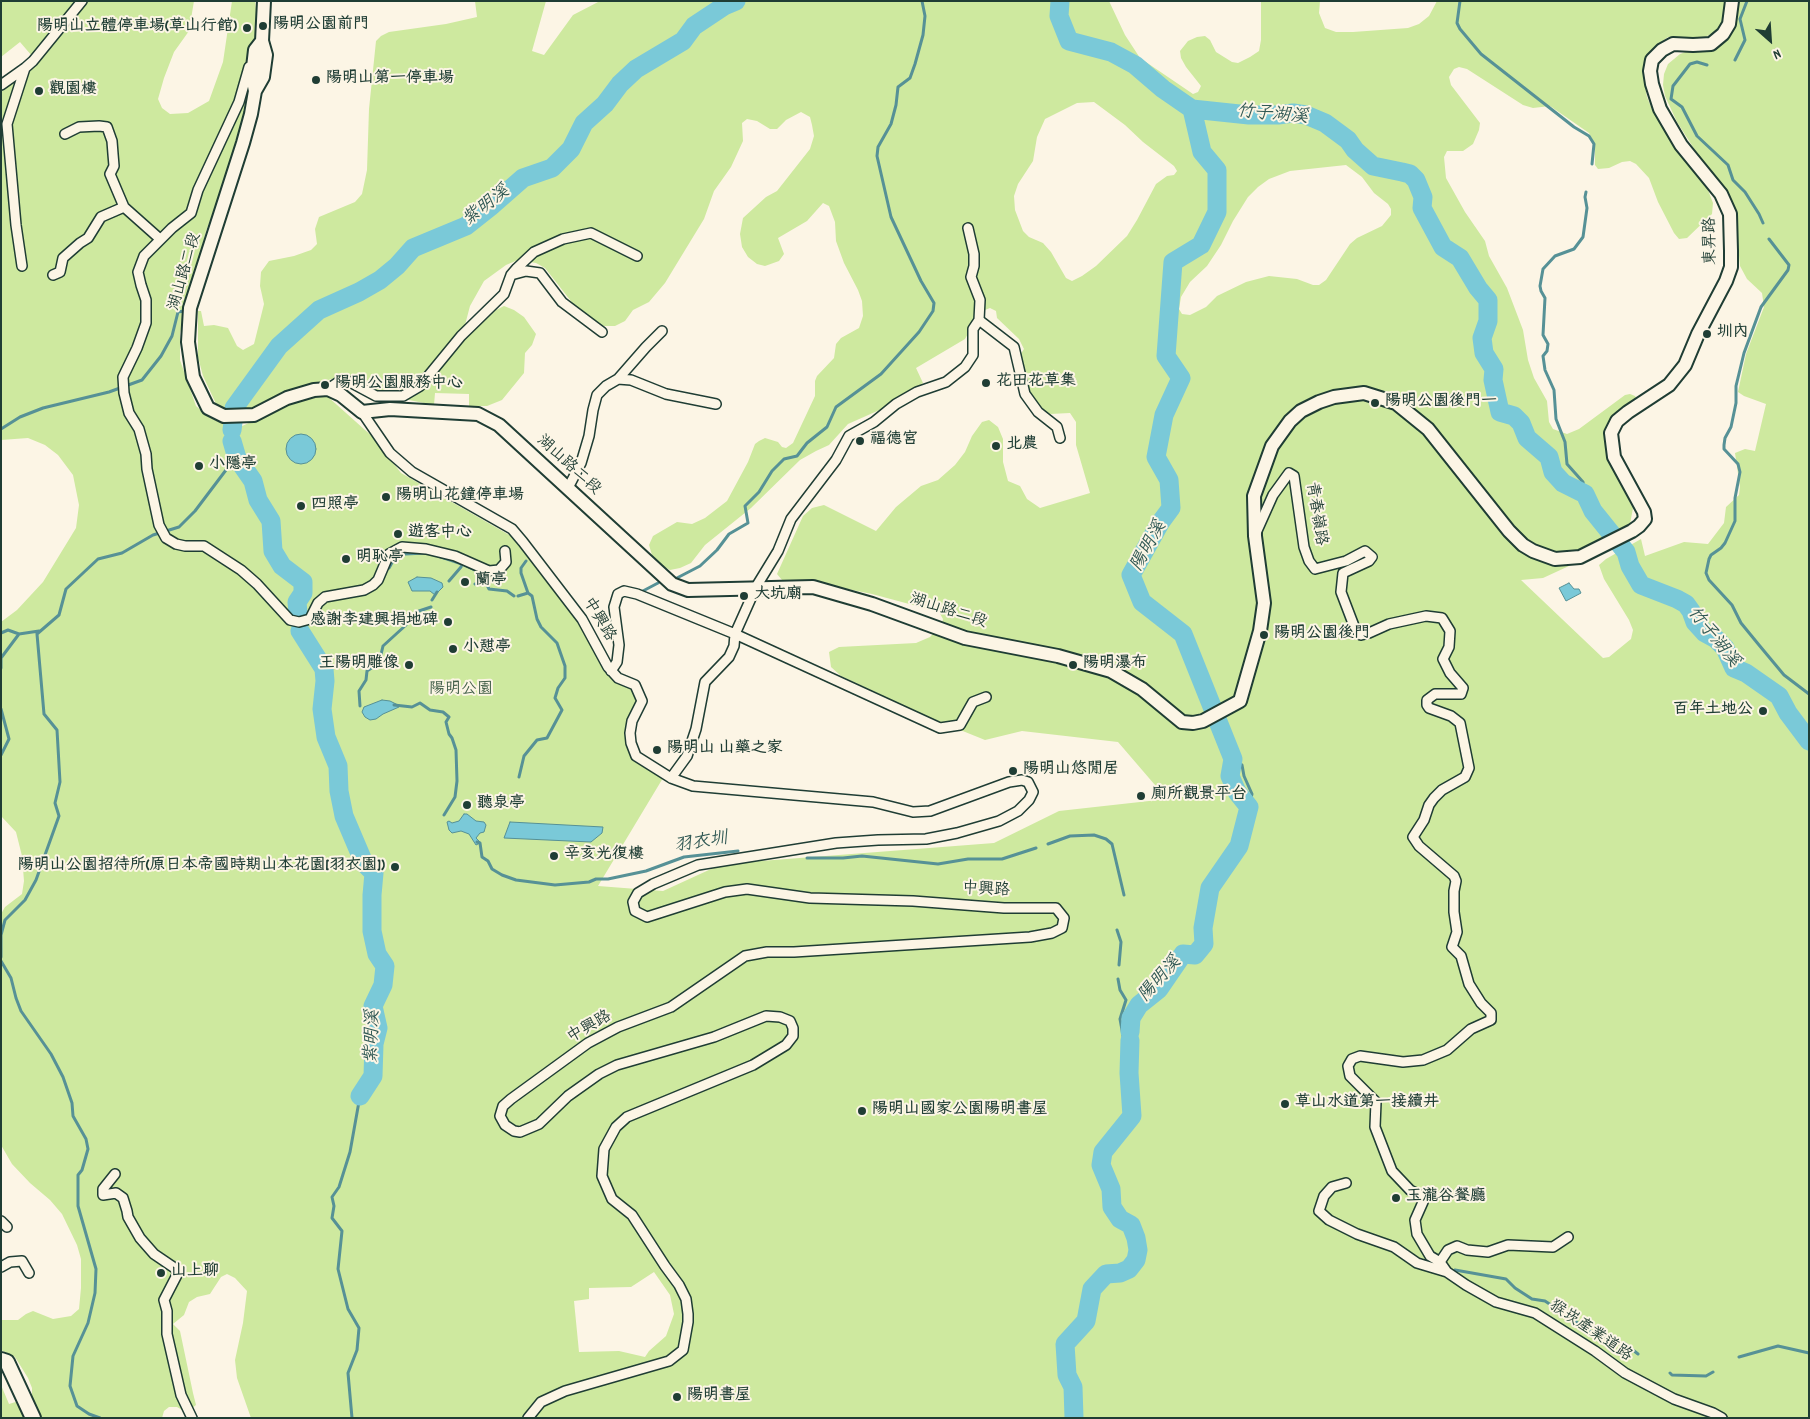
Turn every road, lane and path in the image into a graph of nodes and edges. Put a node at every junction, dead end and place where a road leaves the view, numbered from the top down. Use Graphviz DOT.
graph roads {
  1 [pos="82,1"];
  2 [pos="264,1"];
  3 [pos="1732,1"];
  4 [pos="262,41"];
  5 [pos="255,55"];
  6 [pos="25,68"];
  7 [pos="1,85"];
  8 [pos="255,91"];
  9 [pos="65,134"];
  10 [pos="124,207"];
  11 [pos="968,228"];
  12 [pos="160,239"];
  13 [pos="637,256"];
  14 [pos="22,266"];
  15 [pos="53,275"];
  16 [pos="511,275"];
  17 [pos="979,320"];
  18 [pos="662,331"];
  19 [pos="602,332"];
  20 [pos="618,379"];
  21 [pos="328,389"];
  22 [pos="716,404"];
  23 [pos="362,412"];
  24 [pos="1060,438"];
  25 [pos="568,488"];
  26 [pos="1255,536"];
  27 [pos="505,551"];
  28 [pos="756,587"];
  29 [pos="735,634"];
  30 [pos="611,671"];
  31 [pos="986,697"];
  32 [pos="671,778"];
  33 [pos="115,1174"];
  34 [pos="1346,1183"];
  35 [pos="1415,1220"];
  36 [pos="1568,1237"];
  37 [pos="1440,1262"];
  38 [pos="1,1267"];
  39 [pos="1447,1272"];
  40 [pos="29,1273"];
  41 [pos="1,1360"];
  42 [pos="33,1418"];
  43 [pos="192,1418"];
  44 [pos="528,1418"];
  45 [pos="1722,1418"];
  1 -- 6 [label="street"];
  2 -- 4 [label="street"];
  3 -- 26 [label="street, 東昇路"];
  4 -- 5 [label="street, 湖山路二段"];
  4 -- 8 [label="street, 湖山路二段"];
  5 -- 8 [label="street, 湖山路二段"];
  5 -- 12 [label="street"];
  6 -- 7 [label="street"];
  6 -- 14 [label="street"];
  8 -- 21 [label="street, 湖山路二段"];
  9 -- 10 [label="street"];
  10 -- 12 [label="street"];
  10 -- 15 [label="street"];
  11 -- 17 [label="street"];
  12 -- 27 [label="street"];
  13 -- 16 [label="street"];
  16 -- 19 [label="street"];
  16 -- 21 [label="street"];
  17 -- 24 [label="street"];
  17 -- 28 [label="street"];
  18 -- 20 [label="street"];
  20 -- 22 [label="street"];
  20 -- 25 [label="street"];
  21 -- 23 [label="street"];
  23 -- 25 [label="street, 湖山路二段"];
  23 -- 30 [label="street, 中興路"];
  25 -- 28 [label="street, 湖山路二段"];
  26 -- 28 [label="street, 湖山路二段"];
  26 -- 35 [label="street, 青春嶺路"];
  28 -- 29 [label="street"];
  29 -- 30 [label="street"];
  29 -- 31 [label="street"];
  29 -- 32 [label="street"];
  30 -- 32 [label="street, 中興路"];
  32 -- 44 [label="street, 中興路"];
  33 -- 43 [label="street"];
  34 -- 39 [label="street"];
  35 -- 37 [label="street, 猴崁產業道路"];
  36 -- 37 [label="street"];
  37 -- 39 [label="street, 猴崁產業道路"];
  38 -- 40 [label="street"];
  39 -- 45 [label="street, 猴崁產業道路"];
  41 -- 42 [label="main road"];
}
